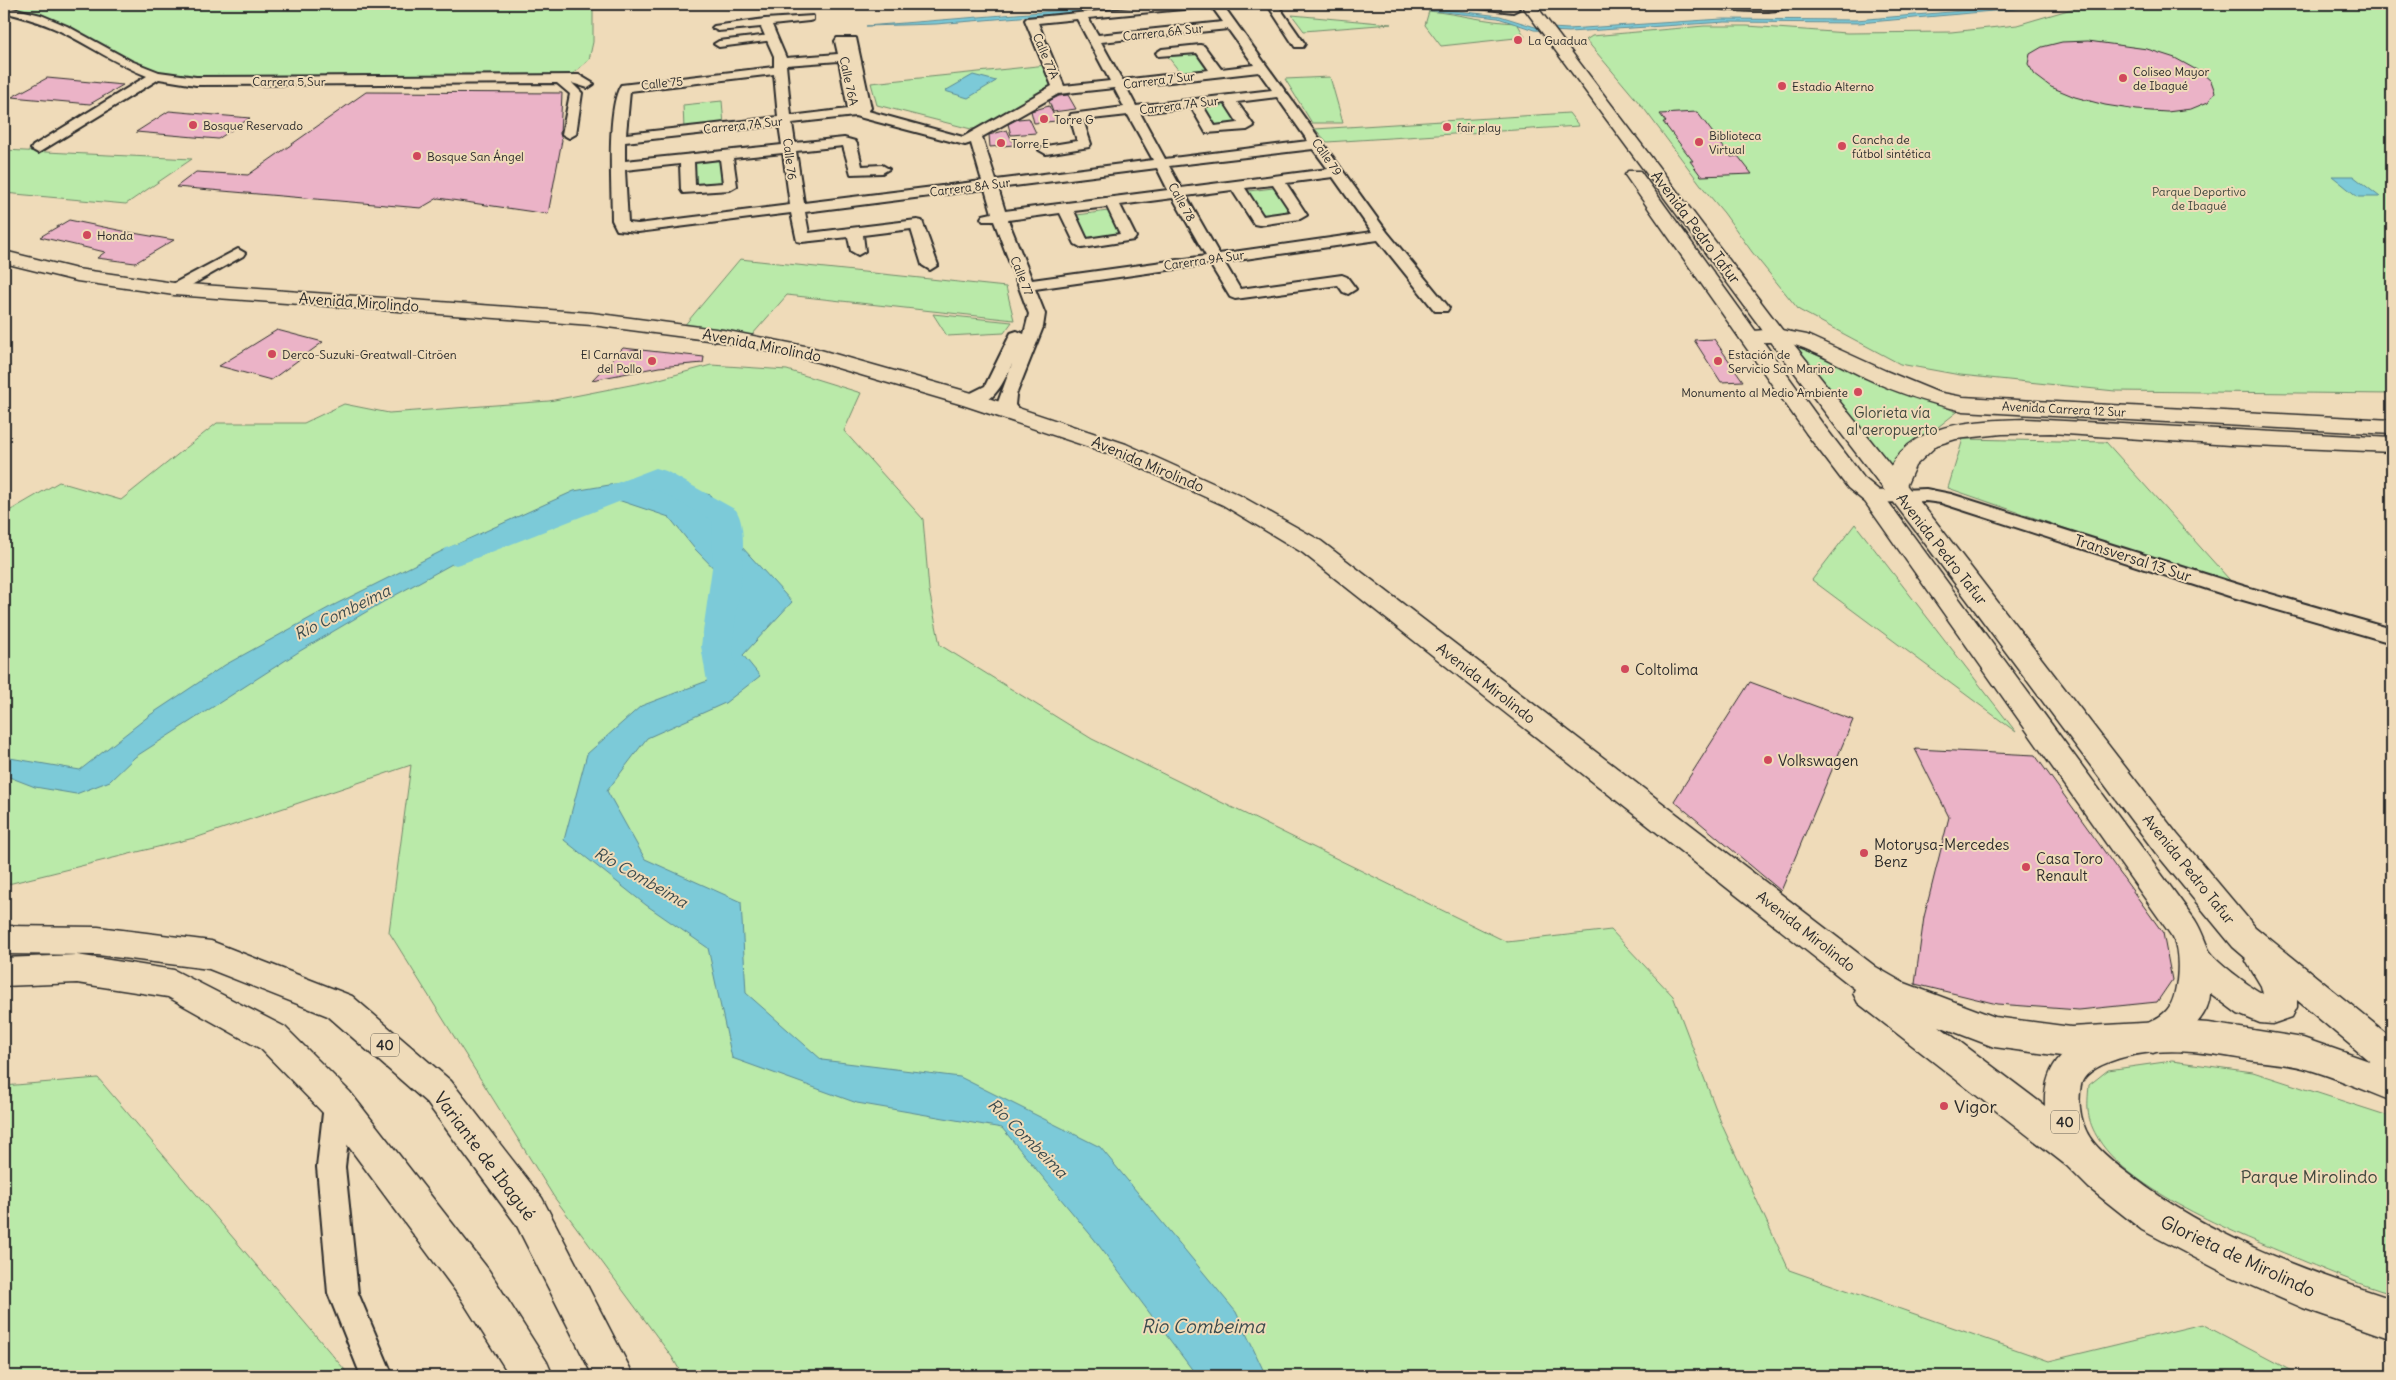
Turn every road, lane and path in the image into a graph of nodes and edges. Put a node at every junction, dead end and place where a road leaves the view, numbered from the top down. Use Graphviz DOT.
graph roads {
  1 [pos="1204,4"];
  2 [pos="1216,4"];
  3 [pos="1272,4"];
  4 [pos="1470,4"];
  5 [pos="1528,4"];
  6 [pos="1713,4"];
  7 [pos="1780,7"];
  8 [pos="4,9"];
  9 [pos="1081,15"];
  10 [pos="809,18"];
  11 [pos="1528,21"];
  12 [pos="764,22"];
  13 [pos="1232,25"];
  14 [pos="718,28"];
  15 [pos="771,38"];
  16 [pos="1094,39"];
  17 [pos="719,44"];
  18 [pos="1299,44"];
  19 [pos="779,66"];
  20 [pos="1263,68"];
  21 [pos="1218,74"];
  22 [pos="157,75"];
  23 [pos="1180,78"];
  24 [pos="560,79"];
  25 [pos="588,84"];
  26 [pos="1119,85"];
  27 [pos="1055,91"];
  28 [pos="1281,93"];
  29 [pos="1228,99"];
  30 [pos="1195,103"];
  31 [pos="860,110"];
  32 [pos="1132,110"];
  33 [pos="85,120"];
  34 [pos="786,120"];
  35 [pos="569,134"];
  36 [pos="620,139"];
  37 [pos="971,139"];
  38 [pos="1318,144"];
  39 [pos="789,148"];
  40 [pos="1046,150"];
  41 [pos="726,154"];
  42 [pos="686,159"];
  43 [pos="1161,164"];
  44 [pos="620,166"];
  45 [pos="882,169"];
  46 [pos="1338,172"];
  47 [pos="1277,180"];
  48 [pos="983,185"];
  49 [pos="1236,185"];
  50 [pos="1177,193"];
  51 [pos="1112,202"];
  52 [pos="797,208"];
  53 [pos="1065,208"];
  54 [pos="994,217"];
  55 [pos="622,228"];
  56 [pos="854,232"];
  57 [pos="1382,235"];
  58 [pos="858,251"];
  59 [pos="238,253"];
  60 [pos="4,256"];
  61 [pos="1214,259"];
  62 [pos="930,264"];
  63 [pos="4,271"];
  64 [pos="1345,285"];
  65 [pos="174,289"];
  66 [pos="1023,291"];
  67 [pos="1433,309"];
  68 [pos="1776,335"];
  69 [pos="1749,336"];
  70 [pos="971,400"];
  71 [pos="1011,412"];
  72 [pos="2392,427"];
  73 [pos="2392,446"];
  74 [pos="1890,494"];
  75 [pos="2392,636"];
  76 [pos="2244,936"];
  77 [pos="4,940"];
  78 [pos="2193,956"];
  79 [pos="4,972"];
  80 [pos="2145,1039"];
  81 [pos="2392,1059"];
  82 [pos="2392,1085"];
  83 [pos="338,1104"];
  84 [pos="2080,1154"];
  85 [pos="2392,1319"];
  86 [pos="378,1376"];
  87 [pos="533,1376"];
  88 [pos="614,1376"];
  1 -- 9 [label="street"];
  2 -- 13 [label="street, Calle 79"];
  3 -- 18 [label="street"];
  4 -- 11 [label="street"];
  5 -- 11 [label="main road, Avenida Pedro Tafur"];
  6 -- 7 [label="street"];
  8 -- 22 [label="street, Carrera 5 Sur"];
  9 -- 16 [label="street, Calle 78"];
  9 -- 27 [label="street, Calle 77A"];
  10 -- 12 [label="street"];
  11 -- 68 [label="main road, Avenida Pedro Tafur"];
  11 -- 69 [label="main road, Avenida Pedro Tafur"];
  12 -- 14 [label="street"];
  12 -- 15 [label="street, Calle 76"];
  13 -- 16 [label="street, Carrera 6A Sur"];
  13 -- 20 [label="street, Calle 79"];
  15 -- 17 [label="street"];
  15 -- 19 [label="street, Calle 76"];
  16 -- 26 [label="street, Calle 78"];
  19 -- 31 [label="street, Calle 76A"];
  19 -- 34 [label="street, Calle 76"];
  19 -- 36 [label="street, Calle 75"];
  20 -- 21 [label="street, Carrera 7 Sur"];
  20 -- 28 [label="street, Calle 79"];
  21 -- 23 [label="street, Carrera 7 Sur"];
  21 -- 23 [label="street"];
  22 -- 24 [label="street, Carrera 5 Sur"];
  22 -- 33 [label="street"];
  23 -- 26 [label="street, Carrera 7 Sur"];
  24 -- 25 [label="street, Carrera 5 Sur"];
  24 -- 35 [label="street"];
  26 -- 27 [label="street, Carrera 7 Sur"];
  26 -- 32 [label="street, Calle 78"];
  27 -- 37 [label="street"];
  28 -- 29 [label="street, Carrera 7A Sur"];
  28 -- 38 [label="street, Calle 79"];
  29 -- 30 [label="street, Carrera 7A Sur"];
  29 -- 30 [label="street"];
  30 -- 32 [label="street, Carrera 7A Sur"];
  31 -- 34 [label="street, Carrera 7A Sur"];
  31 -- 37 [label="street"];
  32 -- 40 [label="street, Carrera 7A Sur"];
  32 -- 43 [label="street, Calle 78"];
  34 -- 36 [label="street, Carrera 7A Sur"];
  34 -- 39 [label="street, Calle 76"];
  36 -- 44 [label="street, Calle 75"];
  37 -- 48 [label="street, Calle 77"];
  38 -- 43 [label="street, Carrera 8A Sur"];
  38 -- 46 [label="street, Calle 79"];
  39 -- 41 [label="street, Carrera 7A Sur"];
  39 -- 45 [label="street, Carrera 7A Sur"];
  39 -- 52 [label="street, Calle 76"];
  41 -- 42 [label="street, Carrera 7A Sur"];
  41 -- 42 [label="street"];
  42 -- 44 [label="street, Carrera 7A Sur"];
  43 -- 48 [label="street, Carrera 8A Sur"];
  43 -- 50 [label="street, Calle 78"];
  44 -- 55 [label="street, Calle 75"];
  46 -- 47 [label="street"];
  46 -- 57 [label="street, Calle 79"];
  47 -- 49 [label="street"];
  47 -- 49 [label="street"];
  48 -- 52 [label="street, Carrera 8A Sur"];
  48 -- 54 [label="street, Calle 77"];
  49 -- 50 [label="street"];
  50 -- 51 [label="street"];
  50 -- 61 [label="street, Calle 78"];
  51 -- 53 [label="street"];
  51 -- 53 [label="street"];
  52 -- 55 [label="street, Carrera 8A Sur"];
  52 -- 56 [label="street, Calle 76"];
  53 -- 54 [label="street"];
  54 -- 66 [label="street, Calle 77"];
  56 -- 58 [label="street"];
  56 -- 62 [label="street"];
  57 -- 61 [label="street, Carerra 9A Sur"];
  57 -- 67 [label="street, Calle 79"];
  59 -- 65 [label="street"];
  60 -- 65 [label="main road, Avenida Mirolindo"];
  61 -- 64 [label="street, Calle 78"];
  61 -- 66 [label="street, Carerra 9A Sur"];
  63 -- 84 [label="main road, Avenida Mirolindo"];
  65 -- 70 [label="main road, Avenida Mirolindo"];
  66 -- 70 [label="street, Calle 77"];
  66 -- 71 [label="street, Calle 77"];
  68 -- 69 [label="main road, Avenida Carrera 12 Sur"];
  68 -- 72 [label="main road, Avenida Carrera 12 Sur"];
  68 -- 74 [label="main road, Avenida Pedro Tafur"];
  69 -- 74 [label="main road, Avenida Pedro Tafur"];
  70 -- 71 [label="main road, Avenida Mirolindo"];
  71 -- 80 [label="main road, Avenida Mirolindo"];
  73 -- 74 [label="main road, Avenida Carrera 12 Sur"];
  74 -- 75 [label="street, Transversal 13 Sur"];
  74 -- 76 [label="main road, Avenida Pedro Tafur"];
  74 -- 78 [label="main road, Avenida Pedro Tafur"];
  76 -- 78 [label="main road"];
  76 -- 81 [label="main road, Avenida Pedro Tafur"];
  77 -- 88 [label="main road, Variante de Ibagué / 40"];
  78 -- 80 [label="main road, Avenida Pedro Tafur"];
  79 -- 83 [label="main road"];
  80 -- 82 [label="main road, Glorieta de Mirolindo / 40"];
  80 -- 84 [label="main road, Glorieta de Mirolindo / 40"];
  83 -- 86 [label="street"];
  83 -- 87 [label="main road"];
  84 -- 85 [label="main road, Glorieta de Mirolindo / 40"];
}
